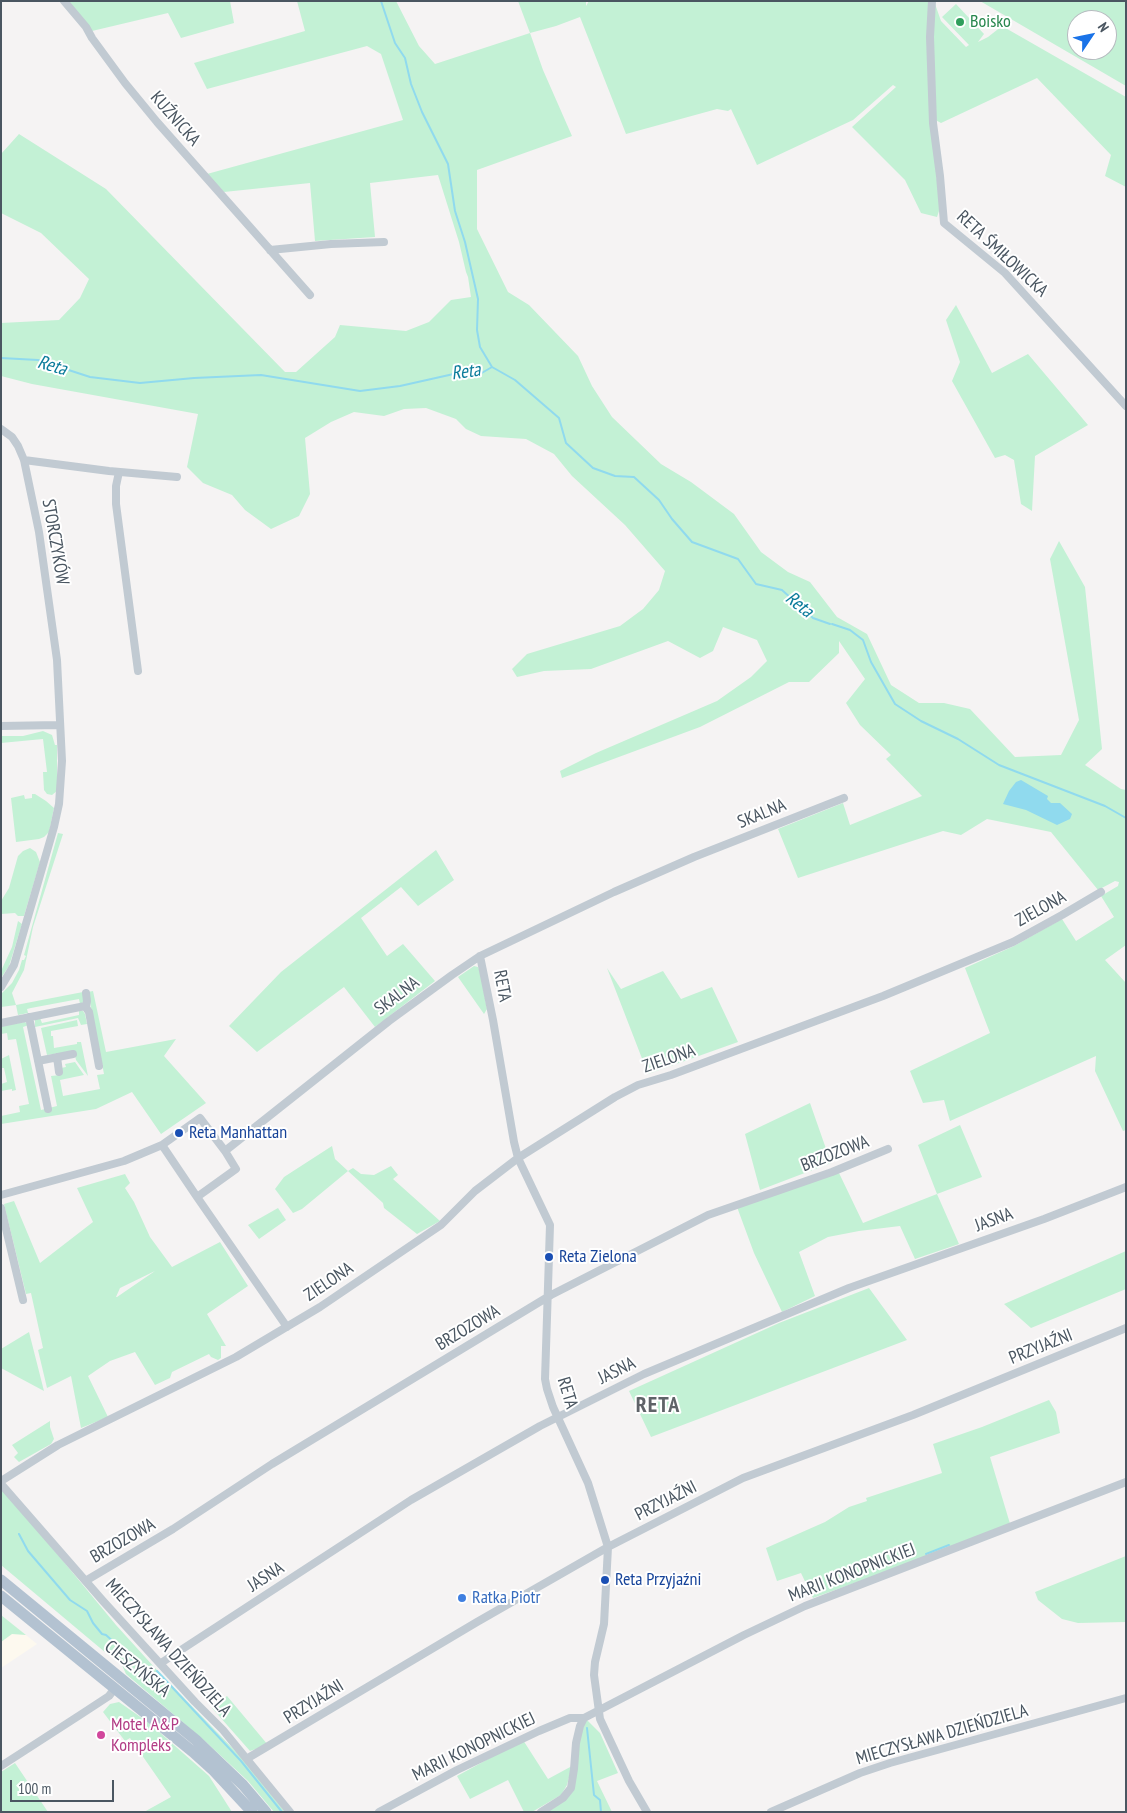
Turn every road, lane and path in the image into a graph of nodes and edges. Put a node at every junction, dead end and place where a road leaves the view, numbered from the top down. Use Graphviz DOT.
graph roads {
  1 [pos="64,1"];
  2 [pos="932,1"];
  3 [pos="384,242"];
  4 [pos="270,250"];
  5 [pos="310,295"];
  6 [pos="1126,406"];
  7 [pos="1,429"];
  8 [pos="24,460"];
  9 [pos="119,472"];
  10 [pos="177,477"];
  11 [pos="138,671"];
  12 [pos="59,725"];
  13 [pos="1,726"];
  14 [pos="844,798"];
  15 [pos="1101,892"];
  16 [pos="480,956"];
  17 [pos="1,987"];
  18 [pos="86,993"];
  19 [pos="86,1007"];
  20 [pos="29,1017"];
  21 [pos="1,1023"];
  22 [pos="73,1054"];
  23 [pos="57,1057"];
  24 [pos="38,1061"];
  25 [pos="99,1066"];
  26 [pos="59,1072"];
  27 [pos="48,1108"];
  28 [pos="162,1145"];
  29 [pos="888,1149"];
  30 [pos="225,1151"];
  31 [pos="518,1158"];
  32 [pos="1126,1187"];
  33 [pos="1,1195"];
  34 [pos="197,1196"];
  35 [pos="1,1208"];
  36 [pos="548,1296"];
  37 [pos="23,1300"];
  38 [pos="287,1327"];
  39 [pos="1126,1328"];
  40 [pos="557,1417"];
  41 [pos="1126,1482"];
  42 [pos="1,1483"];
  43 [pos="608,1547"];
  44 [pos="1,1580"];
  45 [pos="86,1580"];
  46 [pos="1,1596"];
  47 [pos="161,1663"];
  48 [pos="115,1688"];
  49 [pos="1126,1698"];
  50 [pos="599,1711"];
  51 [pos="584,1718"];
  52 [pos="248,1758"];
  53 [pos="1,1766"];
  54 [pos="252,1812"];
  55 [pos="266,1812"];
  56 [pos="290,1812"];
  57 [pos="379,1812"];
  58 [pos="541,1812"];
  59 [pos="647,1812"];
  60 [pos="771,1812"];
  1 -- 4 [label="street, KUŹNICKA"];
  2 -- 6 [label="street, RETA ŚMIŁOWICKA"];
  3 -- 4 [label="street"];
  4 -- 5 [label="street, KUŹNICKA"];
  7 -- 8 [label="street, STORCZYKÓW"];
  8 -- 9 [label="street"];
  8 -- 12 [label="street, STORCZYKÓW"];
  9 -- 10 [label="street"];
  9 -- 11 [label="street"];
  12 -- 13 [label="street"];
  12 -- 17 [label="street, STORCZYKÓW"];
  14 -- 16 [label="street, SKALNA"];
  15 -- 31 [label="street, ZIELONA"];
  16 -- 30 [label="street, SKALNA"];
  16 -- 31 [label="street, RETA"];
  18 -- 19 [label="street"];
  19 -- 20 [label="street"];
  19 -- 25 [label="street"];
  20 -- 21 [label="street"];
  20 -- 24 [label="street"];
  22 -- 23 [label="street"];
  23 -- 24 [label="street"];
  23 -- 26 [label="street"];
  24 -- 27 [label="street"];
  28 -- 30 [label="street"];
  28 -- 33 [label="street"];
  28 -- 34 [label="street"];
  29 -- 36 [label="street, BRZOZOWA"];
  30 -- 34 [label="street"];
  31 -- 36 [label="street, RETA"];
  31 -- 38 [label="street, ZIELONA"];
  32 -- 40 [label="street, JASNA"];
  34 -- 38 [label="street"];
  35 -- 37 [label="street"];
  36 -- 40 [label="street, RETA"];
  36 -- 45 [label="street, BRZOZOWA"];
  38 -- 42 [label="street, ZIELONA"];
  39 -- 43 [label="street, PRZYJAŹNI"];
  40 -- 43 [label="street, RETA"];
  40 -- 47 [label="street, JASNA"];
  41 -- 50 [label="street, MARII KONOPNICKIEJ"];
  42 -- 45 [label="street, MIECZYSŁAWA DZIEŃDZIELA"];
  43 -- 50 [label="street, RETA"];
  43 -- 52 [label="street, PRZYJAŹNI"];
  44 -- 55 [label="main road, CIESZYŃSKA"];
  45 -- 47 [label="street, MIECZYSŁAWA DZIEŃDZIELA"];
  46 -- 48 [label="main road, CIESZYŃSKA"];
  47 -- 52 [label="street, MIECZYSŁAWA DZIEŃDZIELA"];
  48 -- 53 [label="street"];
  48 -- 54 [label="main road, CIESZYŃSKA"];
  49 -- 60 [label="street, MIECZYSŁAWA DZIEŃDZIELA"];
  50 -- 51 [label="street"];
  50 -- 59 [label="street, RETA"];
  51 -- 57 [label="street, MARII KONOPNICKIEJ"];
  51 -- 58 [label="street"];
  52 -- 56 [label="street, MIECZYSŁAWA DZIEŃDZIELA"];
}
